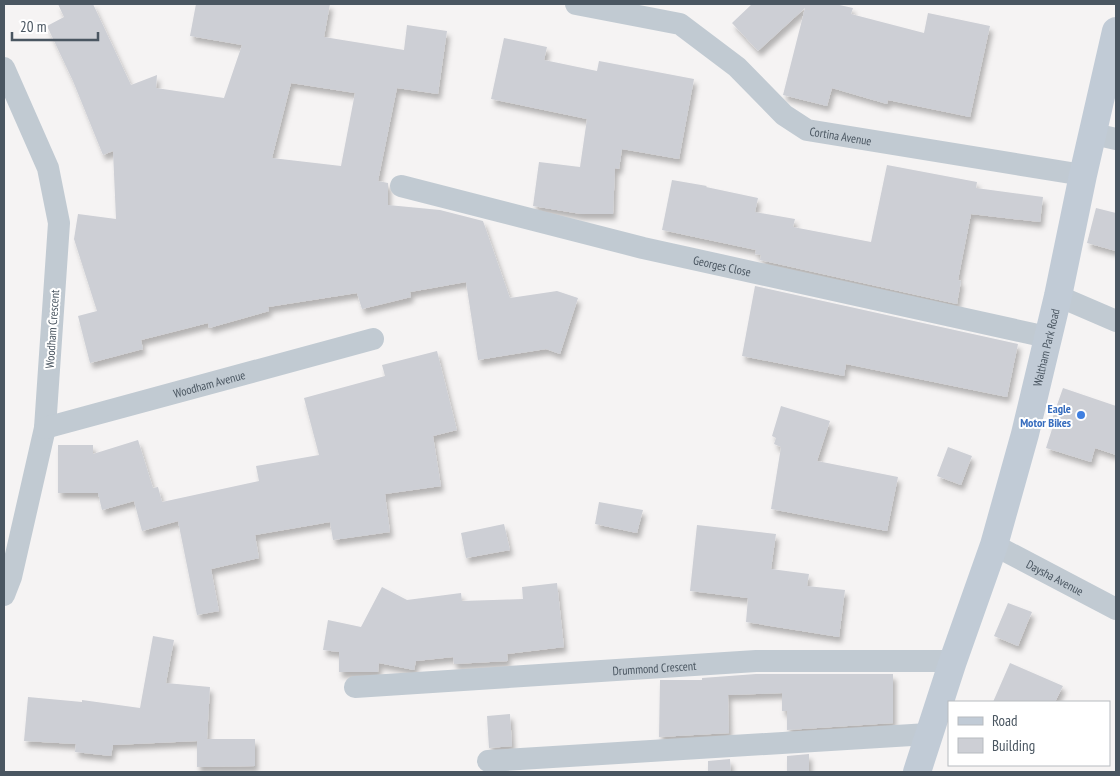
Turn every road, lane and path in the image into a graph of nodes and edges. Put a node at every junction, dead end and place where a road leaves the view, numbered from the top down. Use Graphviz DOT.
graph roads {
  1 [pos="576,4"];
  2 [pos="1116,31"];
  3 [pos="4,68"];
  4 [pos="1105,136"];
  5 [pos="1083,176"];
  6 [pos="401,186"];
  7 [pos="1058,296"];
  8 [pos="1116,322"];
  9 [pos="1047,337"];
  10 [pos="373,339"];
  11 [pos="45,428"];
  12 [pos="994,545"];
  13 [pos="4,595"];
  14 [pos="1116,609"];
  15 [pos="953,661"];
  16 [pos="355,687"];
  17 [pos="928,734"];
  18 [pos="488,761"];
  19 [pos="917,772"];
  1 -- 5 [label="street, Cortina Avenue"];
  2 -- 4 [label="main road, Waltham Park Road"];
  3 -- 11 [label="street, Woodham Crescent"];
  4 -- 5 [label="main road, Waltham Park Road"];
  5 -- 7 [label="main road, Waltham Park Road"];
  6 -- 9 [label="street, Georges Close"];
  7 -- 8 [label="street"];
  7 -- 9 [label="main road, Waltham Park Road"];
  9 -- 12 [label="main road, Waltham Park Road"];
  10 -- 11 [label="street, Woodham Avenue"];
  11 -- 13 [label="street, Woodham Crescent"];
  12 -- 14 [label="street, Daysha Avenue"];
  12 -- 15 [label="main road, Waltham Park Road"];
  15 -- 16 [label="street, Drummond Crescent"];
  15 -- 17 [label="main road, Waltham Park Road"];
  17 -- 18 [label="street"];
  17 -- 19 [label="main road, Waltham Park Road"];
}
